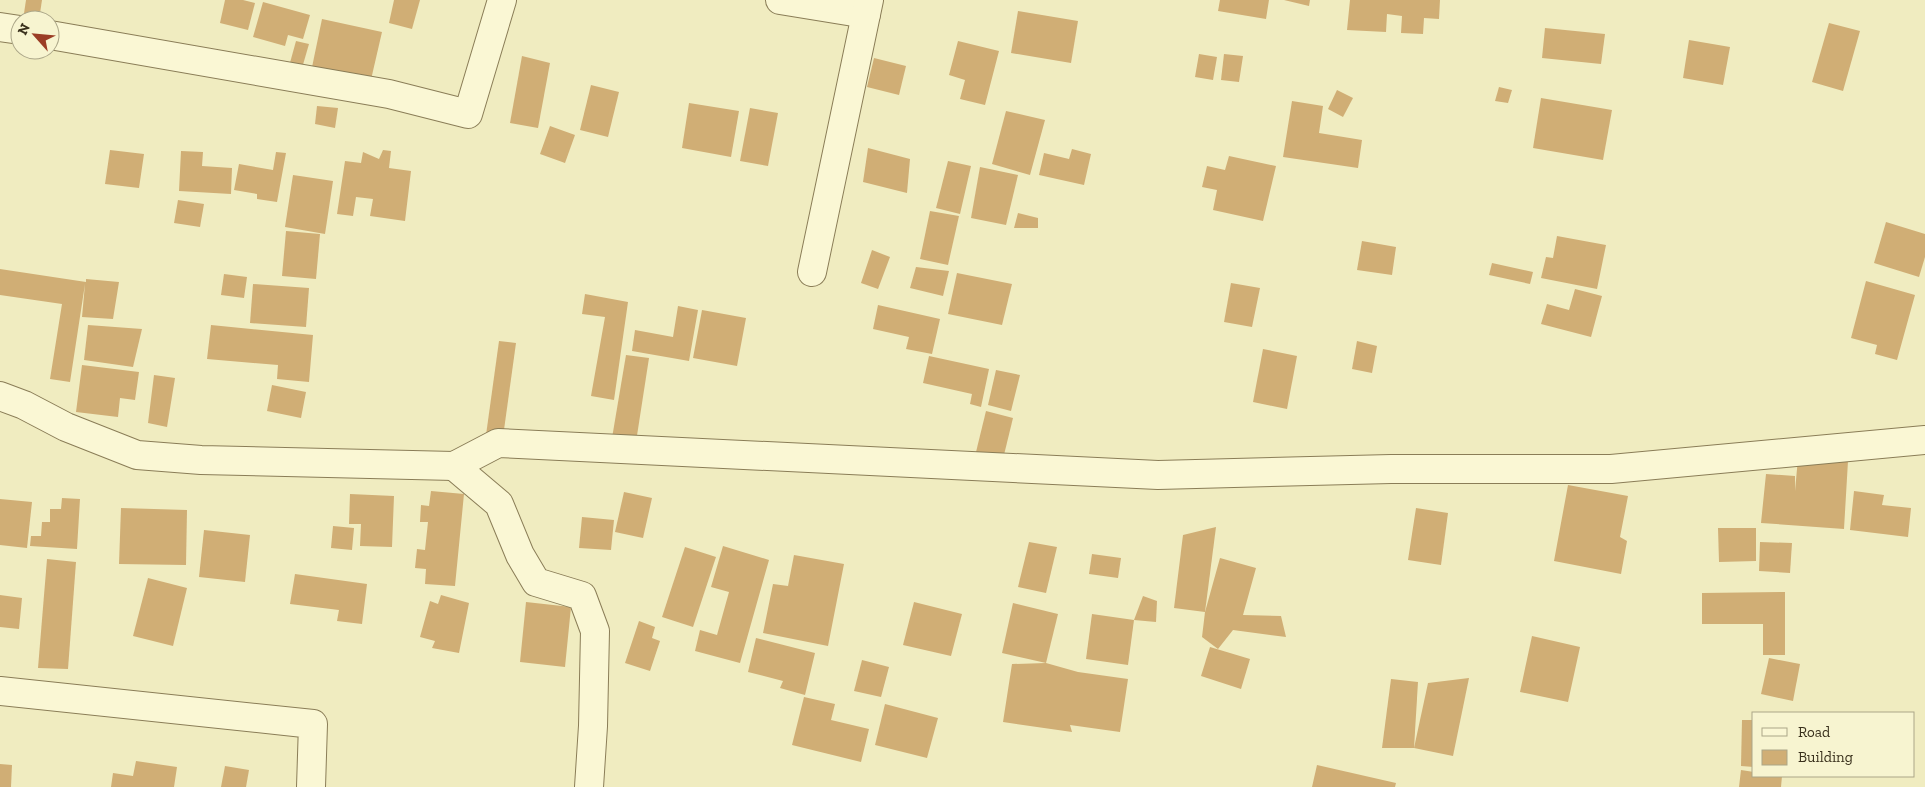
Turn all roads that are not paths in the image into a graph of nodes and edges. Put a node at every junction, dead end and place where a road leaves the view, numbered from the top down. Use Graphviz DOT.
graph roads {
  1 [pos="502,0"];
  2 [pos="780,0"];
  3 [pos="867,7"];
  4 [pos="60,37"];
  5 [pos="812,272"];
  6 [pos="0,396"];
  7 [pos="1925,440"];
  8 [pos="454,466"];
  9 [pos="0,691"];
  10 [pos="311,787"];
  11 [pos="589,787"];
  1 -- 4 [label="street"];
  2 -- 3 [label="street"];
  3 -- 5 [label="street"];
  6 -- 8 [label="street"];
  7 -- 8 [label="street"];
  8 -- 11 [label="street"];
  9 -- 10 [label="street"];
}
